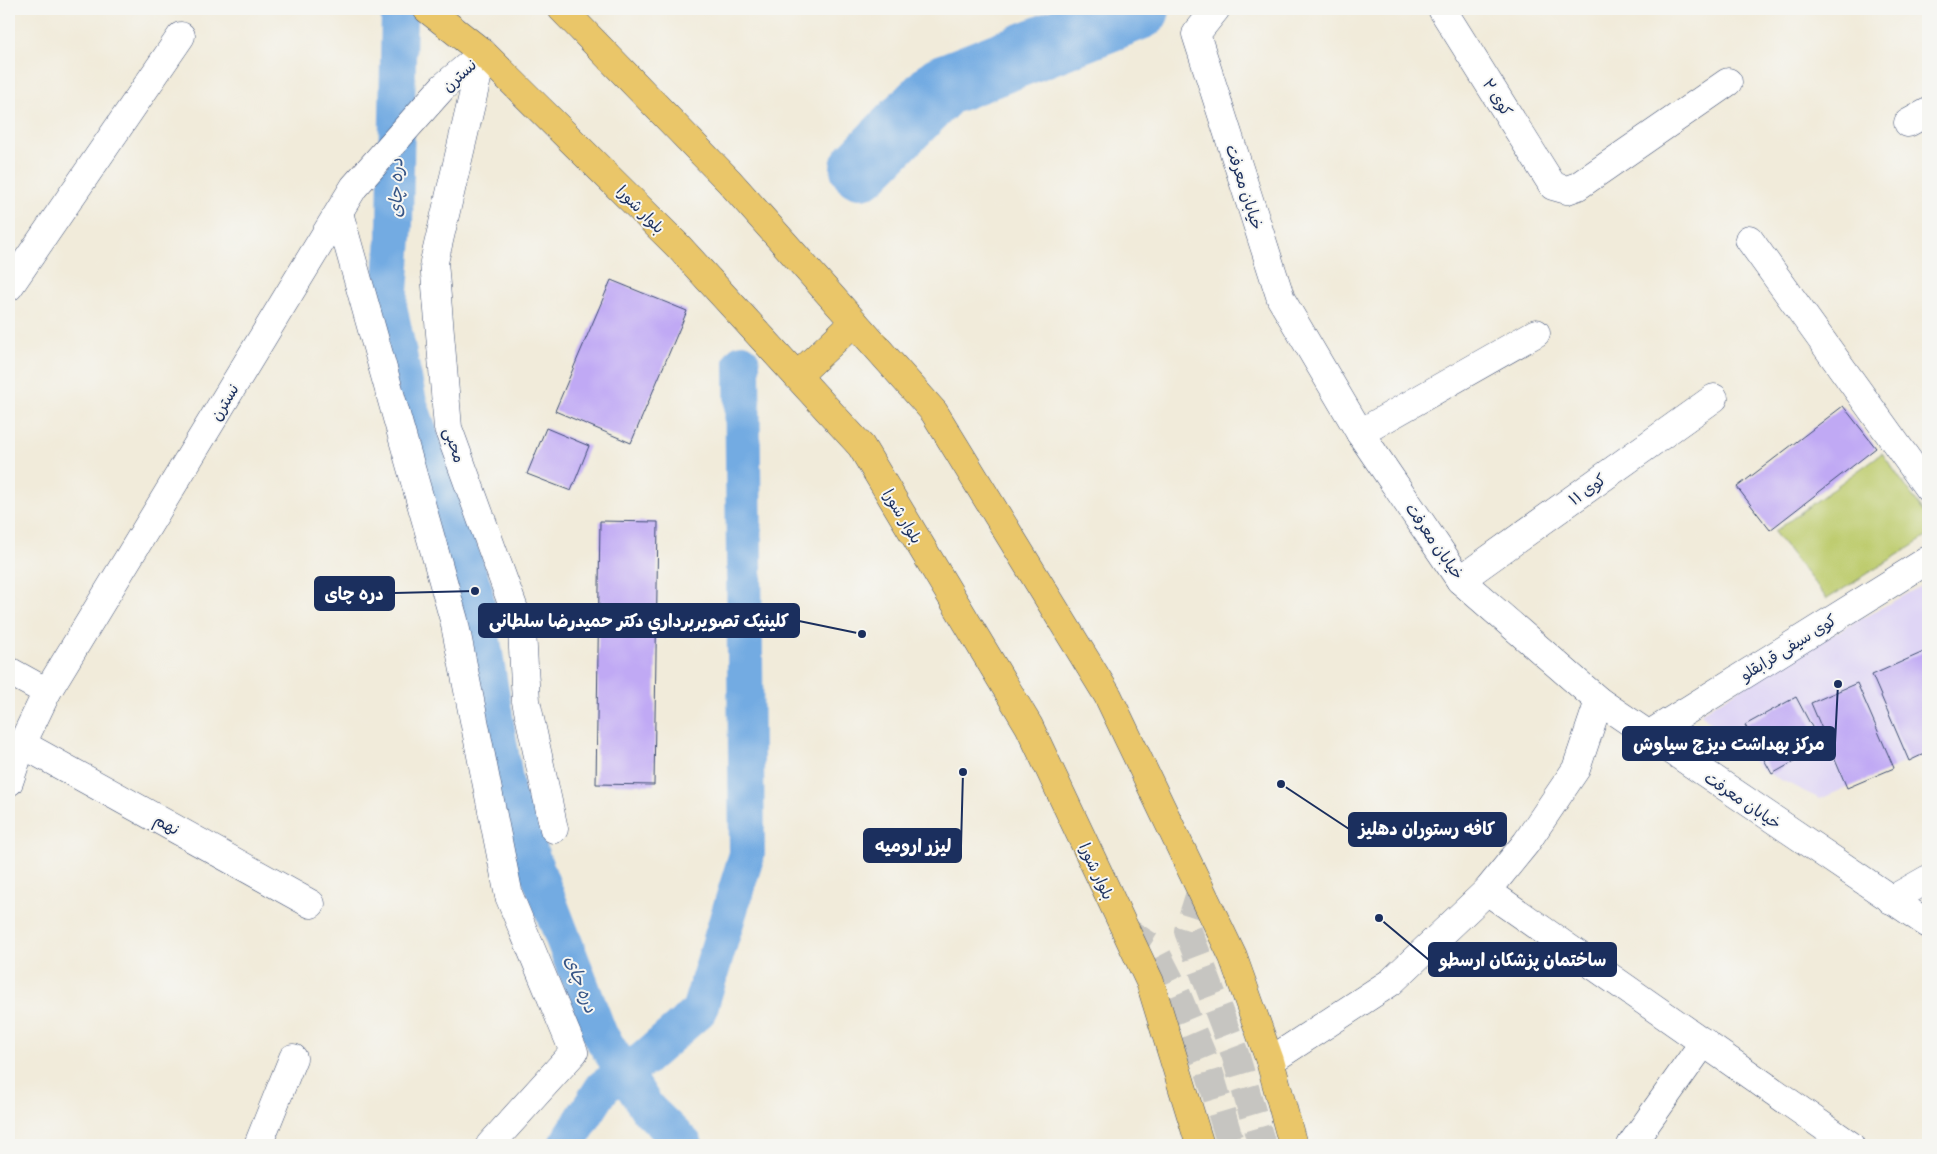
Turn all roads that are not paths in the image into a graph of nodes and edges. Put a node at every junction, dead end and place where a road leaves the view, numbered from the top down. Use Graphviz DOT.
graph roads {
  1 [pos="562,9"];
  2 [pos="1216,9"];
  3 [pos="1442,9"];
  4 [pos="435,16"];
  5 [pos="181,36"];
  6 [pos="484,53"];
  7 [pos="1728,82"];
  8 [pos="339,213"];
  9 [pos="1749,239"];
  10 [pos="9,287"];
  11 [pos="854,322"];
  12 [pos="1536,333"];
  13 [pos="797,376"];
  14 [pos="1714,398"];
  15 [pos="1360,433"];
  16 [pos="1928,488"];
  17 [pos="1928,560"];
  18 [pos="1460,580"];
  19 [pos="9,671"];
  20 [pos="47,692"];
  21 [pos="1599,700"];
  22 [pos="1648,735"];
  23 [pos="22,744"];
  24 [pos="9,782"];
  25 [pos="554,829"];
  26 [pos="1928,879"];
  27 [pos="1487,891"];
  28 [pos="1891,900"];
  29 [pos="311,904"];
  30 [pos="1928,924"];
  31 [pos="1704,1042"];
  32 [pos="293,1058"];
  33 [pos="1270,1062"];
  34 [pos="258,1145"];
  35 [pos="490,1145"];
  36 [pos="1200,1145"];
  37 [pos="1292,1145"];
  38 [pos="1631,1145"];
  39 [pos="1850,1145"];
  1 -- 11 [label="main road"];
  2 -- 15 [label="street, خیابان معرفت"];
  3 -- 7 [label="street, کوی ۲"];
  4 -- 6 [label="main road, بلوار شورا"];
  5 -- 10 [label="street"];
  6 -- 8 [label="street, نسترن"];
  6 -- 13 [label="main road, بلوار شورا"];
  6 -- 25 [label="street, محبی"];
  8 -- 20 [label="street, نسترن"];
  8 -- 35 [label="street"];
  9 -- 16 [label="street"];
  11 -- 13 [label="main road"];
  11 -- 33 [label="main road"];
  12 -- 15 [label="street"];
  13 -- 36 [label="main road, بلوار شورا"];
  14 -- 18 [label="street, کوی ۱۱"];
  15 -- 18 [label="street, خیابان معرفت"];
  17 -- 22 [label="street, کوی سیفی قرابقلو"];
  18 -- 21 [label="street, خیابان معرفت"];
  19 -- 20 [label="street"];
  20 -- 23 [label="street, نسترن"];
  21 -- 22 [label="street, خیابان معرفت"];
  21 -- 27 [label="street"];
  22 -- 28 [label="street, خیابان معرفت"];
  23 -- 24 [label="street, نسترن"];
  23 -- 29 [label="street, نهم"];
  26 -- 28 [label="street"];
  27 -- 31 [label="street"];
  27 -- 33 [label="street"];
  28 -- 30 [label="street, خیابان معرفت"];
  31 -- 38 [label="street"];
  31 -- 39 [label="street"];
  32 -- 34 [label="street"];
  33 -- 37 [label="main road"];
}
